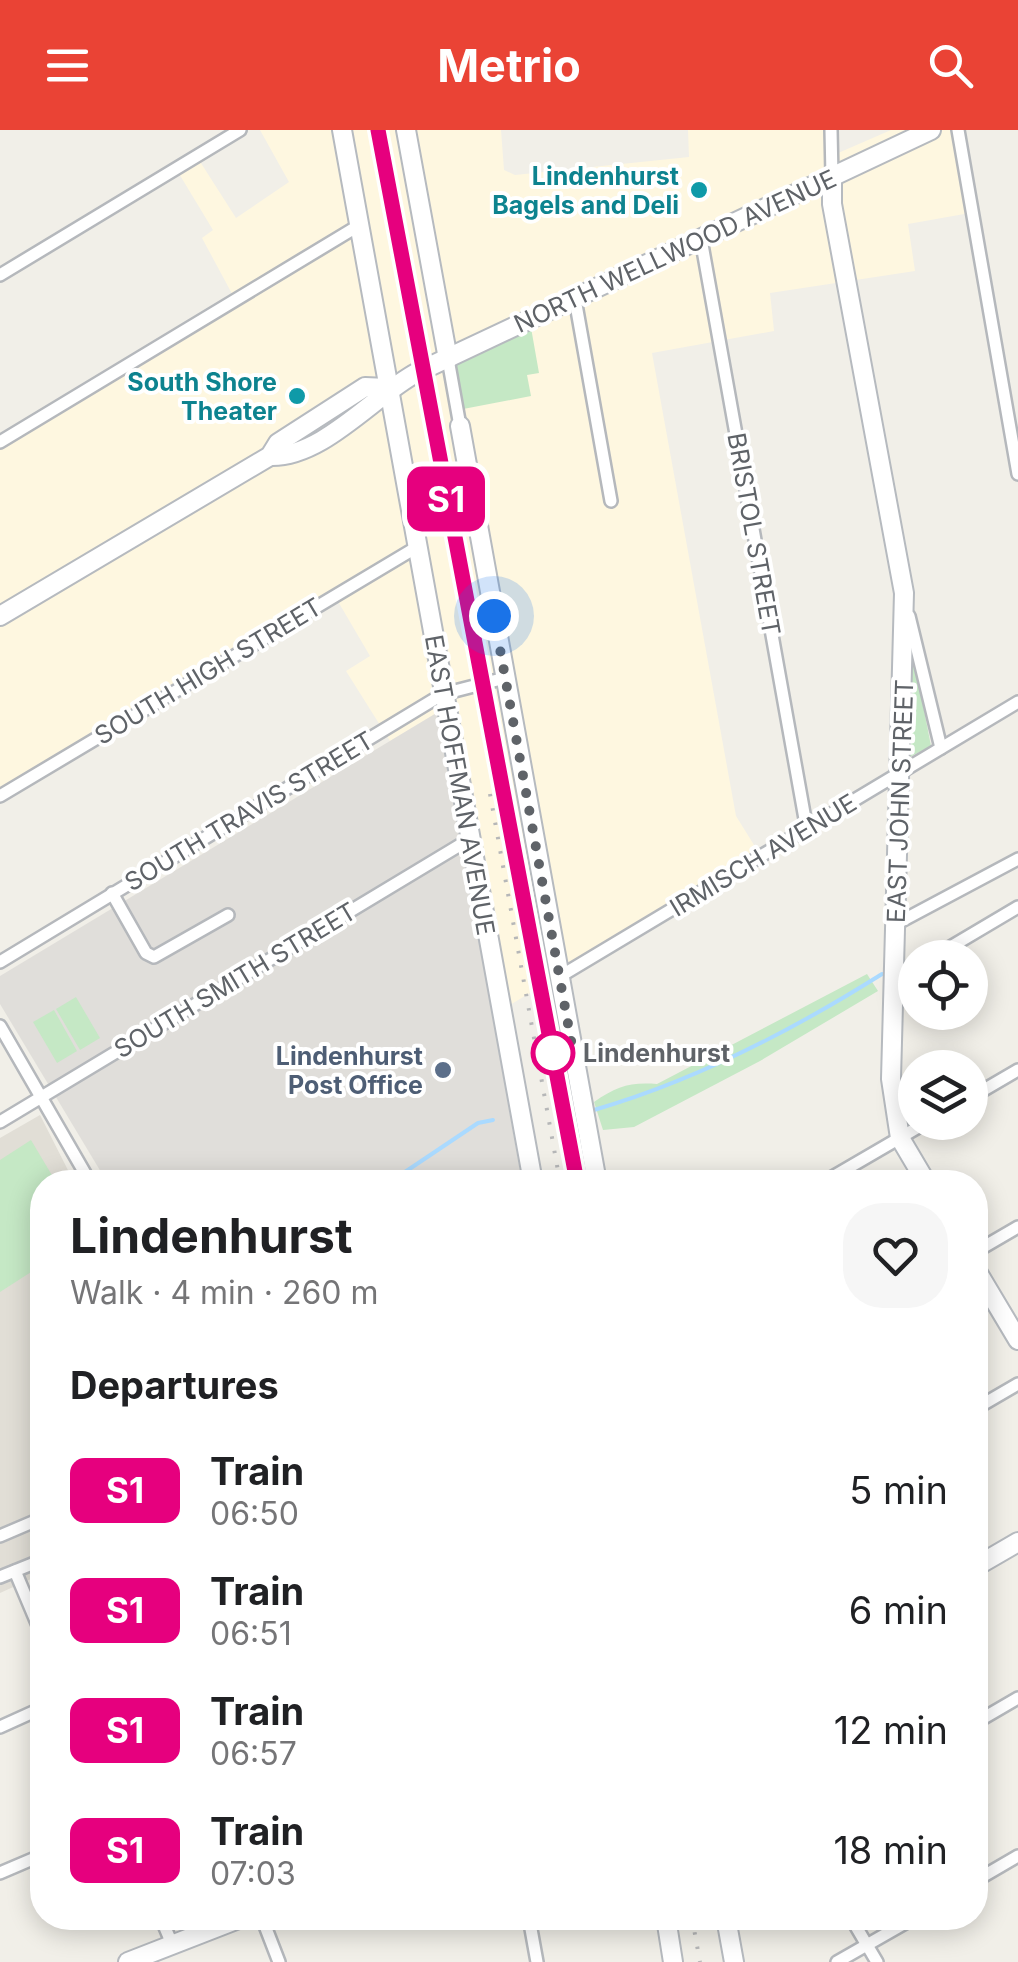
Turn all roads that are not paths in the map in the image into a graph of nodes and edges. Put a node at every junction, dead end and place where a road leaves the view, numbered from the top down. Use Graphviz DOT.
graph roads {
  1 [pos="240,130"];
  2 [pos="342,130"];
  3 [pos="406,130"];
  4 [pos="831,130"];
  5 [pos="932,130"];
  6 [pos="958,130"];
  7 [pos="832,176"];
  8 [pos="358,226"];
  9 [pos="701,238"];
  10 [pos="0,275"];
  11 [pos="575,299"];
  12 [pos="448,359"];
  13 [pos="387,388"];
  14 [pos="460,426"];
  15 [pos="0,442"];
  16 [pos="1018,474"];
  17 [pos="610,501"];
  18 [pos="417,547"];
  19 [pos="904,592"];
  20 [pos="0,616"];
  21 [pos="505,678"];
  22 [pos="443,694"];
  23 [pos="1018,702"];
  24 [pos="941,748"];
  25 [pos="901,772"];
  26 [pos="0,796"];
  27 [pos="807,830"];
  28 [pos="470,839"];
  29 [pos="1018,859"];
  30 [pos="112,893"];
  31 [pos="1018,907"];
  32 [pos="228,915"];
  33 [pos="896,924"];
  34 [pos="962,940"];
  35 [pos="0,962"];
  36 [pos="898,973"];
  37 [pos="894,975"];
  38 [pos="559,977"];
  39 [pos="0,1026"];
  40 [pos="1018,1070"];
  41 [pos="988,1088"];
  42 [pos="42,1096"];
  43 [pos="0,1122"];
  44 [pos="898,1125"];
  45 [pos="898,1139"];
  46 [pos="901,1140"];
  47 [pos="83,1170"];
  48 [pos="531,1170"];
  49 [pos="595,1170"];
  50 [pos="845,1170"];
  51 [pos="919,1170"];
  52 [pos="1018,1227"];
  53 [pos="988,1244"];
  54 [pos="988,1290"];
  55 [pos="1018,1340"];
  56 [pos="1018,1384"];
  57 [pos="988,1401"];
  58 [pos="30,1523"];
  59 [pos="0,1536"];
  60 [pos="1018,1542"];
  61 [pos="988,1559"];
  62 [pos="30,1565"];
  63 [pos="15,1572"];
  64 [pos="0,1576"];
  65 [pos="30,1607"];
  66 [pos="1018,1698"];
  67 [pos="30,1713"];
  68 [pos="988,1715"];
  69 [pos="0,1726"];
  70 [pos="1018,1856"];
  71 [pos="30,1860"];
  72 [pos="0,1873"];
  73 [pos="988,1874"];
  74 [pos="167,1930"];
  75 [pos="209,1930"];
  76 [pos="267,1930"];
  77 [pos="531,1930"];
  78 [pos="668,1930"];
  79 [pos="728,1930"];
  80 [pos="858,1930"];
  81 [pos="893,1930"];
  82 [pos="172,1944"];
  83 [pos="867,1945"];
  84 [pos="128,1962"];
  85 [pos="279,1962"];
  86 [pos="537,1962"];
  87 [pos="674,1962"];
  88 [pos="734,1962"];
  89 [pos="838,1962"];
  90 [pos="876,1962"];
  1 -- 10 [label="street"];
  2 -- 8 [label="street, EAST HOFFMAN AVENUE"];
  3 -- 12 [label="street"];
  4 -- 7 [label="street"];
  5 -- 7 [label="street, NORTH WELLWOOD AVENUE"];
  6 -- 16 [label="street"];
  7 -- 9 [label="street, NORTH WELLWOOD AVENUE"];
  7 -- 19 [label="street, EAST JOHN STREET"];
  8 -- 13 [label="street, EAST HOFFMAN AVENUE"];
  8 -- 15 [label="street"];
  9 -- 11 [label="street, NORTH WELLWOOD AVENUE"];
  9 -- 27 [label="street, BRISTOL STREET"];
  11 -- 12 [label="street, NORTH WELLWOOD AVENUE"];
  11 -- 17 [label="street"];
  12 -- 13 [label="street, NORTH WELLWOOD AVENUE"];
  12 -- 14 [label="street"];
  13 -- 18 [label="street, EAST HOFFMAN AVENUE"];
  13 -- 20 [label="street, NORTH WELLWOOD AVENUE"];
  14 -- 21 [label="street"];
  18 -- 22 [label="street, EAST HOFFMAN AVENUE"];
  18 -- 26 [label="street, SOUTH HIGH STREET"];
  19 -- 24 [label="street, EAST JOHN STREET"];
  19 -- 25 [label="street, EAST JOHN STREET"];
  21 -- 22 [label="street, SOUTH TRAVIS STREET"];
  21 -- 38 [label="street"];
  22 -- 28 [label="street, EAST HOFFMAN AVENUE"];
  22 -- 30 [label="street, SOUTH TRAVIS STREET"];
  23 -- 24 [label="street, IRMISCH AVENUE"];
  24 -- 25 [label="street, IRMISCH AVENUE"];
  25 -- 27 [label="street, IRMISCH AVENUE"];
  25 -- 33 [label="street, EAST JOHN STREET"];
  27 -- 38 [label="street, IRMISCH AVENUE"];
  28 -- 42 [label="street, SOUTH SMITH STREET"];
  28 -- 48 [label="street, EAST HOFFMAN AVENUE"];
  29 -- 33 [label="street"];
  30 -- 32 [label="street"];
  30 -- 35 [label="street, SOUTH TRAVIS STREET"];
  31 -- 34 [label="street"];
  33 -- 37 [label="street, EAST JOHN STREET"];
  36 -- 37 [label="street"];
  37 -- 44 [label="street, EAST JOHN STREET"];
  38 -- 49 [label="street"];
  39 -- 42 [label="street"];
  40 -- 41 [label="street"];
  42 -- 43 [label="street, SOUTH SMITH STREET"];
  42 -- 47 [label="street"];
  45 -- 50 [label="street"];
  46 -- 51 [label="street, EAST JOHN STREET"];
  52 -- 53 [label="street"];
  54 -- 55 [label="street"];
  56 -- 57 [label="street"];
  58 -- 59 [label="street"];
  60 -- 61 [label="street"];
  62 -- 63 [label="street"];
  63 -- 64 [label="street"];
  63 -- 65 [label="street"];
  66 -- 68 [label="street"];
  67 -- 69 [label="street"];
  70 -- 73 [label="street"];
  71 -- 72 [label="street"];
  74 -- 82 [label="street"];
  75 -- 82 [label="street"];
  76 -- 85 [label="street"];
  77 -- 86 [label="street"];
  78 -- 87 [label="street"];
  79 -- 88 [label="street"];
  80 -- 83 [label="street"];
  81 -- 83 [label="street"];
  82 -- 84 [label="street"];
  83 -- 89 [label="street"];
  83 -- 90 [label="street"];
}
